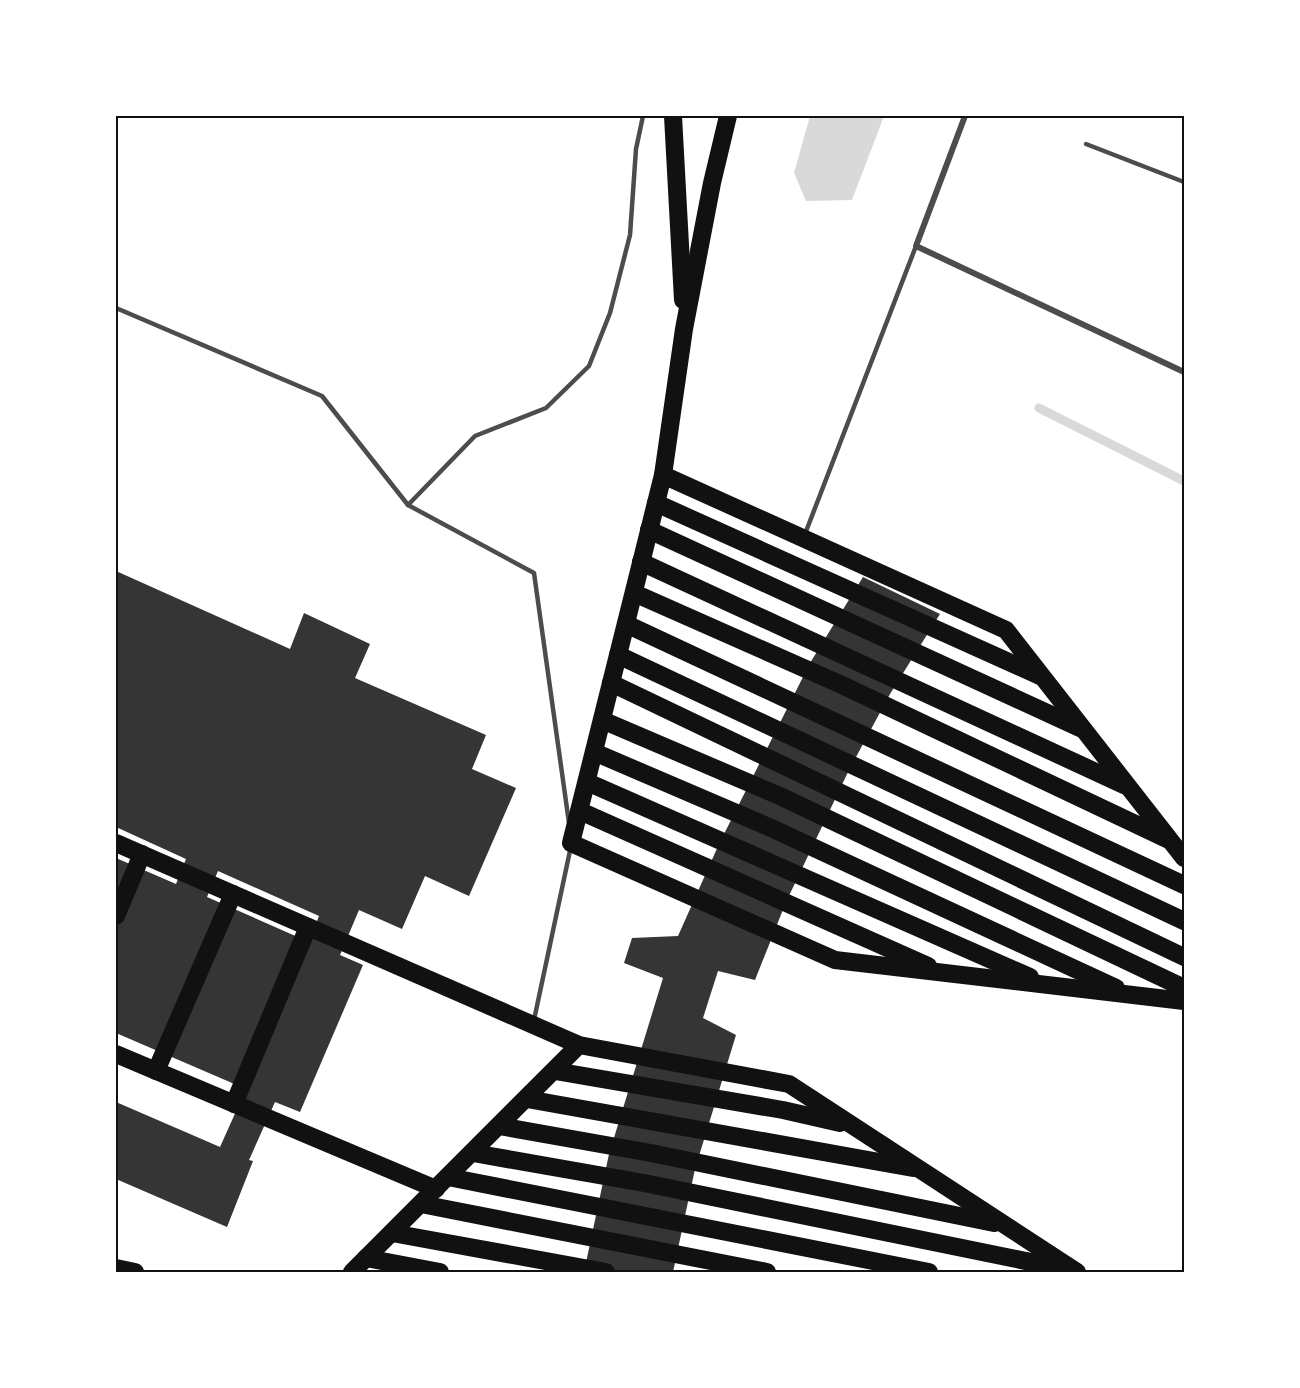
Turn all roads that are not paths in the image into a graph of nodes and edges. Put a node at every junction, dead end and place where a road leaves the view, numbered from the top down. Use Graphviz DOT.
graph roads {
  1 [pos="643,116"];
  2 [pos="673,116"];
  3 [pos="728,116"];
  4 [pos="965,116"];
  5 [pos="1086,144"];
  6 [pos="1185,182"];
  7 [pos="916,246"];
  8 [pos="116,308"];
  9 [pos="684,329"];
  10 [pos="1185,372"];
  11 [pos="663,475"];
  12 [pos="656,503"];
  13 [pos="408,505"];
  14 [pos="649,531"];
  15 [pos="804,539"];
  16 [pos="641,562"];
  17 [pos="634,593"];
  18 [pos="626,624"];
  19 [pos="618,655"];
  20 [pos="1044,678"];
  21 [pos="611,683"];
  22 [pos="602,720"];
  23 [pos="1084,730"];
  24 [pos="594,752"];
  25 [pos="587,782"];
  26 [pos="1129,787"];
  27 [pos="580,811"];
  28 [pos="1171,841"];
  29 [pos="116,843"];
  30 [pos="572,843"];
  31 [pos="142,855"];
  32 [pos="1185,858"];
  33 [pos="1185,885"];
  34 [pos="233,894"];
  35 [pos="116,916"];
  36 [pos="1185,921"];
  37 [pos="308,927"];
  38 [pos="1185,957"];
  39 [pos="946,974"];
  40 [pos="1048,985"];
  41 [pos="1185,988"];
  42 [pos="1131,995"];
  43 [pos="1185,1002"];
  44 [pos="533,1025"];
  45 [pos="579,1046"];
  46 [pos="116,1054"];
  47 [pos="156,1071"];
  48 [pos="555,1071"];
  49 [pos="527,1099"];
  50 [pos="234,1104"];
  51 [pos="499,1126"];
  52 [pos="854,1126"];
  53 [pos="473,1153"];
  54 [pos="921,1170"];
  55 [pos="442,1183"];
  56 [pos="421,1204"];
  57 [pos="1005,1225"];
  58 [pos="392,1233"];
  59 [pos="366,1258"];
  60 [pos="116,1268"];
  61 [pos="135,1272"];
  62 [pos="352,1272"];
  63 [pos="440,1272"];
  64 [pos="606,1272"];
  65 [pos="767,1272"];
  66 [pos="929,1272"];
  67 [pos="1076,1272"];
  1 -- 13 [label="lane"];
  2 -- 9 [label="highway"];
  3 -- 9 [label="highway"];
  4 -- 7 [label="street"];
  5 -- 6 [label="lane"];
  7 -- 10 [label="street"];
  7 -- 15 [label="lane"];
  8 -- 13 [label="lane"];
  9 -- 11 [label="highway"];
  11 -- 12 [label="highway"];
  11 -- 15 [label="highway"];
  12 -- 14 [label="highway"];
  12 -- 20 [label="highway"];
  13 -- 30 [label="lane"];
  14 -- 16 [label="highway"];
  14 -- 23 [label="highway"];
  15 -- 20 [label="highway"];
  16 -- 17 [label="highway"];
  16 -- 26 [label="highway"];
  17 -- 18 [label="highway"];
  17 -- 28 [label="highway"];
  18 -- 19 [label="highway"];
  18 -- 33 [label="highway"];
  19 -- 21 [label="highway"];
  19 -- 36 [label="highway"];
  20 -- 23 [label="highway"];
  21 -- 22 [label="highway"];
  21 -- 38 [label="highway"];
  22 -- 24 [label="highway"];
  22 -- 41 [label="highway"];
  23 -- 26 [label="highway"];
  24 -- 25 [label="highway"];
  24 -- 42 [label="highway"];
  25 -- 27 [label="highway"];
  25 -- 40 [label="highway"];
  26 -- 28 [label="highway"];
  27 -- 30 [label="highway"];
  27 -- 39 [label="highway"];
  28 -- 32 [label="highway"];
  29 -- 31 [label="highway"];
  30 -- 39 [label="highway"];
  30 -- 44 [label="lane"];
  31 -- 34 [label="highway"];
  31 -- 35 [label="highway"];
  34 -- 37 [label="highway"];
  34 -- 47 [label="highway"];
  37 -- 44 [label="highway"];
  37 -- 50 [label="highway"];
  39 -- 40 [label="highway"];
  40 -- 42 [label="highway"];
  42 -- 43 [label="highway"];
  44 -- 45 [label="highway"];
  45 -- 48 [label="highway"];
  45 -- 52 [label="highway"];
  46 -- 47 [label="highway"];
  47 -- 50 [label="highway"];
  48 -- 49 [label="highway"];
  48 -- 52 [label="highway"];
  49 -- 51 [label="highway"];
  49 -- 54 [label="highway"];
  50 -- 55 [label="highway"];
  51 -- 53 [label="highway"];
  51 -- 57 [label="highway"];
  52 -- 54 [label="highway"];
  53 -- 55 [label="highway"];
  53 -- 67 [label="highway"];
  54 -- 57 [label="highway"];
  55 -- 56 [label="highway"];
  55 -- 66 [label="highway"];
  56 -- 58 [label="highway"];
  56 -- 65 [label="highway"];
  57 -- 67 [label="highway"];
  58 -- 59 [label="highway"];
  58 -- 64 [label="highway"];
  59 -- 62 [label="highway"];
  59 -- 63 [label="highway"];
  60 -- 61 [label="highway"];
}
